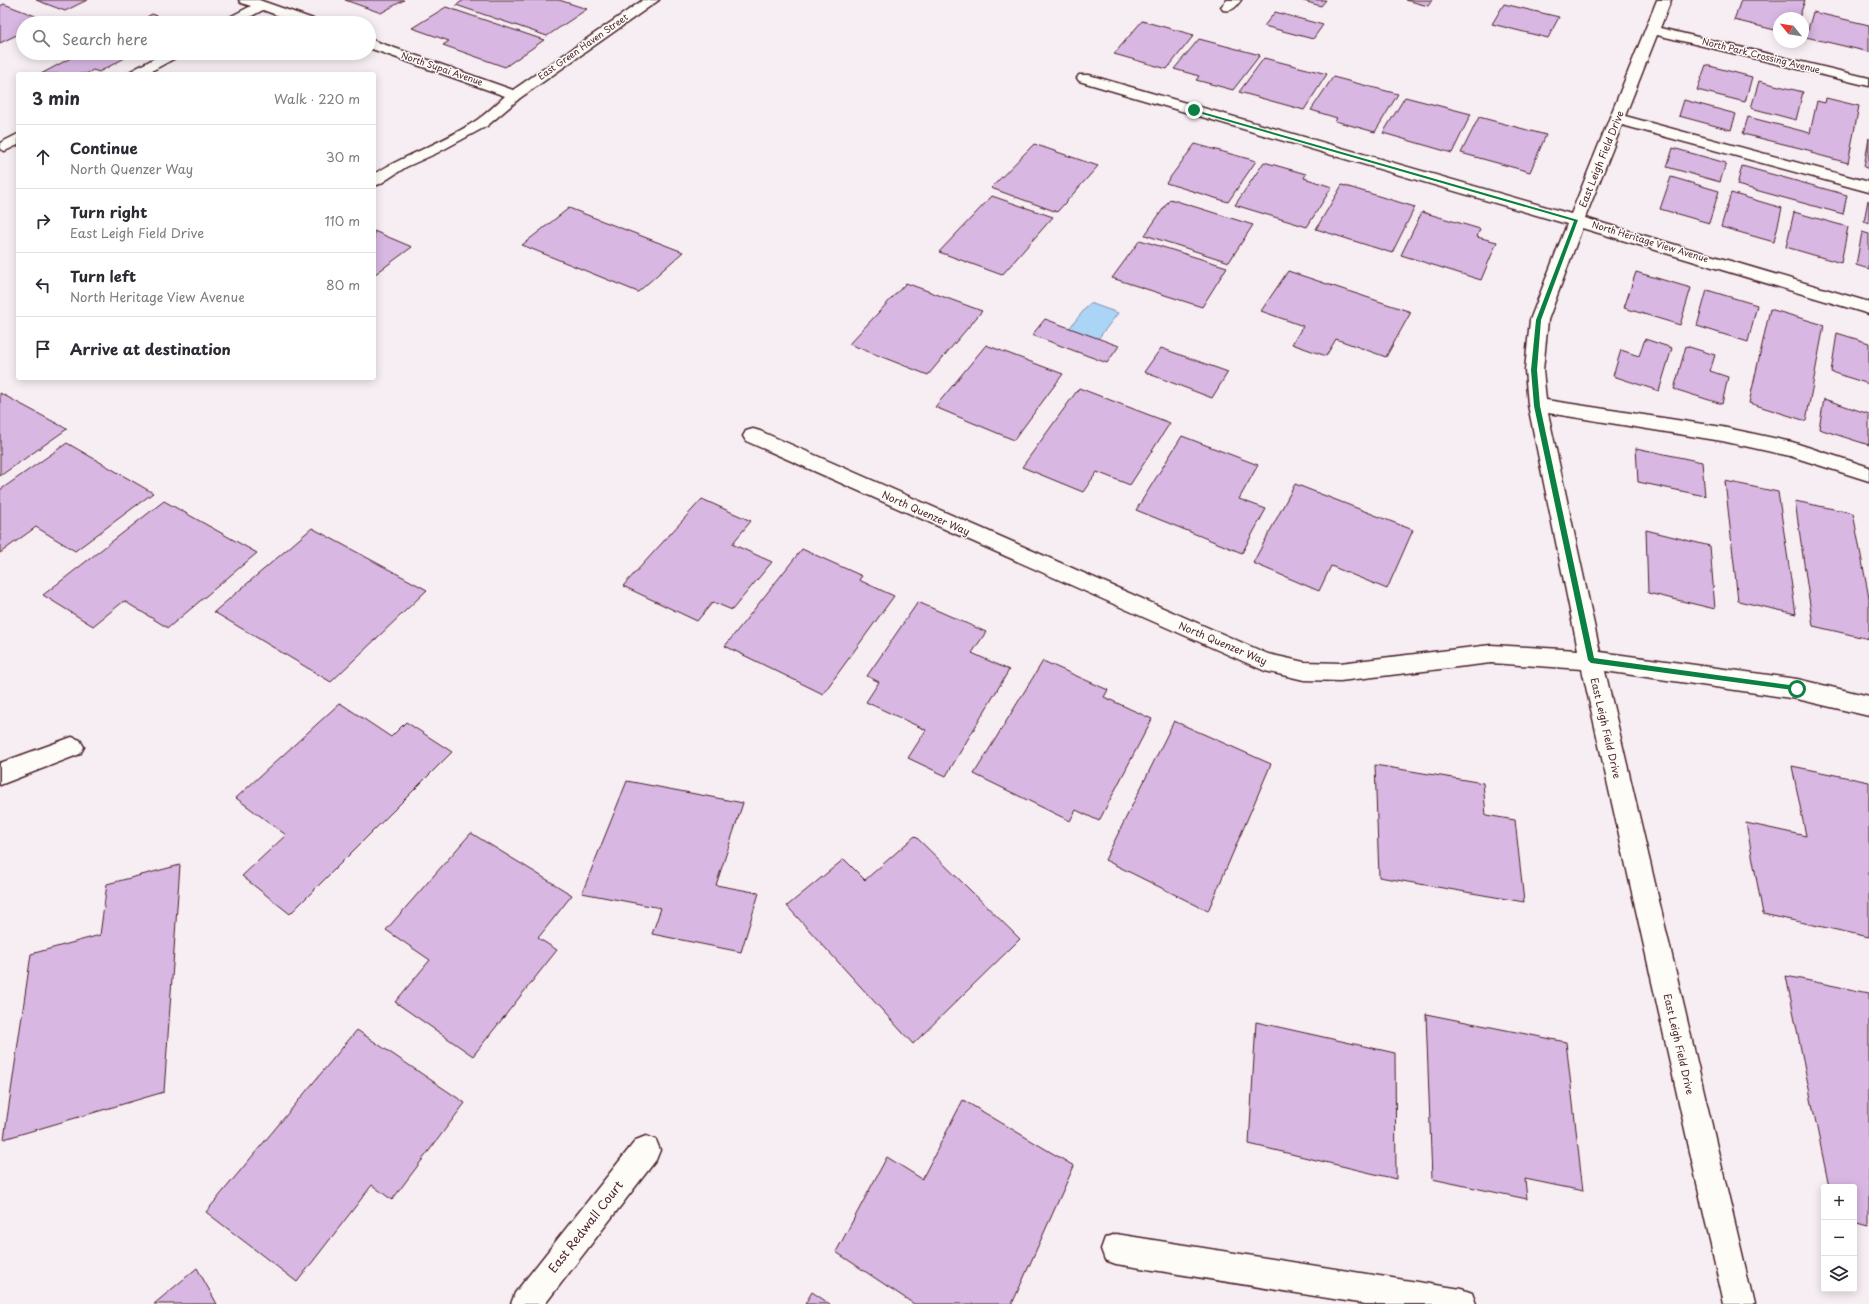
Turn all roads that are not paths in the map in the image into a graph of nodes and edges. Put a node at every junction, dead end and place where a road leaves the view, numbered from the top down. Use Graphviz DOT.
graph roads {
  1 [pos="246,0"];
  2 [pos="652,0"];
  3 [pos="1660,2"];
  4 [pos="261,6"];
  5 [pos="242,16"];
  6 [pos="290,16"];
  7 [pos="1652,30"];
  8 [pos="376,45"];
  9 [pos="161,60"];
  10 [pos="140,72"];
  11 [pos="1084,78"];
  12 [pos="1869,82"];
  13 [pos="515,94"];
  14 [pos="1618,119"];
  15 [pos="376,181"];
  16 [pos="1869,187"];
  17 [pos="1576,221"];
  18 [pos="1869,308"];
  19 [pos="1537,406"];
  20 [pos="753,436"];
  21 [pos="1869,474"];
  22 [pos="1591,660"];
  23 [pos="1869,706"];
  24 [pos="72,747"];
  25 [pos="0,774"];
  26 [pos="646,1150"];
  27 [pos="1116,1249"];
  28 [pos="526,1304"];
  29 [pos="1460,1304"];
  30 [pos="1739,1304"];
  1 -- 4 [label="street"];
  2 -- 13 [label="street, East Green Haven Street"];
  3 -- 7 [label="street, East Leigh Field Drive"];
  4 -- 5 [label="street"];
  4 -- 6 [label="street"];
  7 -- 12 [label="street, North Park Crossing Avenue"];
  7 -- 14 [label="street, East Leigh Field Drive"];
  8 -- 13 [label="street, North Supai Avenue"];
  9 -- 10 [label="street"];
  11 -- 17 [label="street, North Heritage View Avenue"];
  13 -- 15 [label="street, East Green Haven Street"];
  14 -- 16 [label="street"];
  14 -- 17 [label="street, East Leigh Field Drive"];
  17 -- 18 [label="street, North Heritage View Avenue"];
  17 -- 19 [label="street, East Leigh Field Drive"];
  19 -- 21 [label="street"];
  19 -- 22 [label="street, East Leigh Field Drive"];
  20 -- 22 [label="street, North Quenzer Way"];
  22 -- 23 [label="street, North Quenzer Way"];
  22 -- 30 [label="street, East Leigh Field Drive"];
  24 -- 25 [label="street"];
  26 -- 28 [label="street, East Redwall Court"];
  27 -- 29 [label="street"];
}
